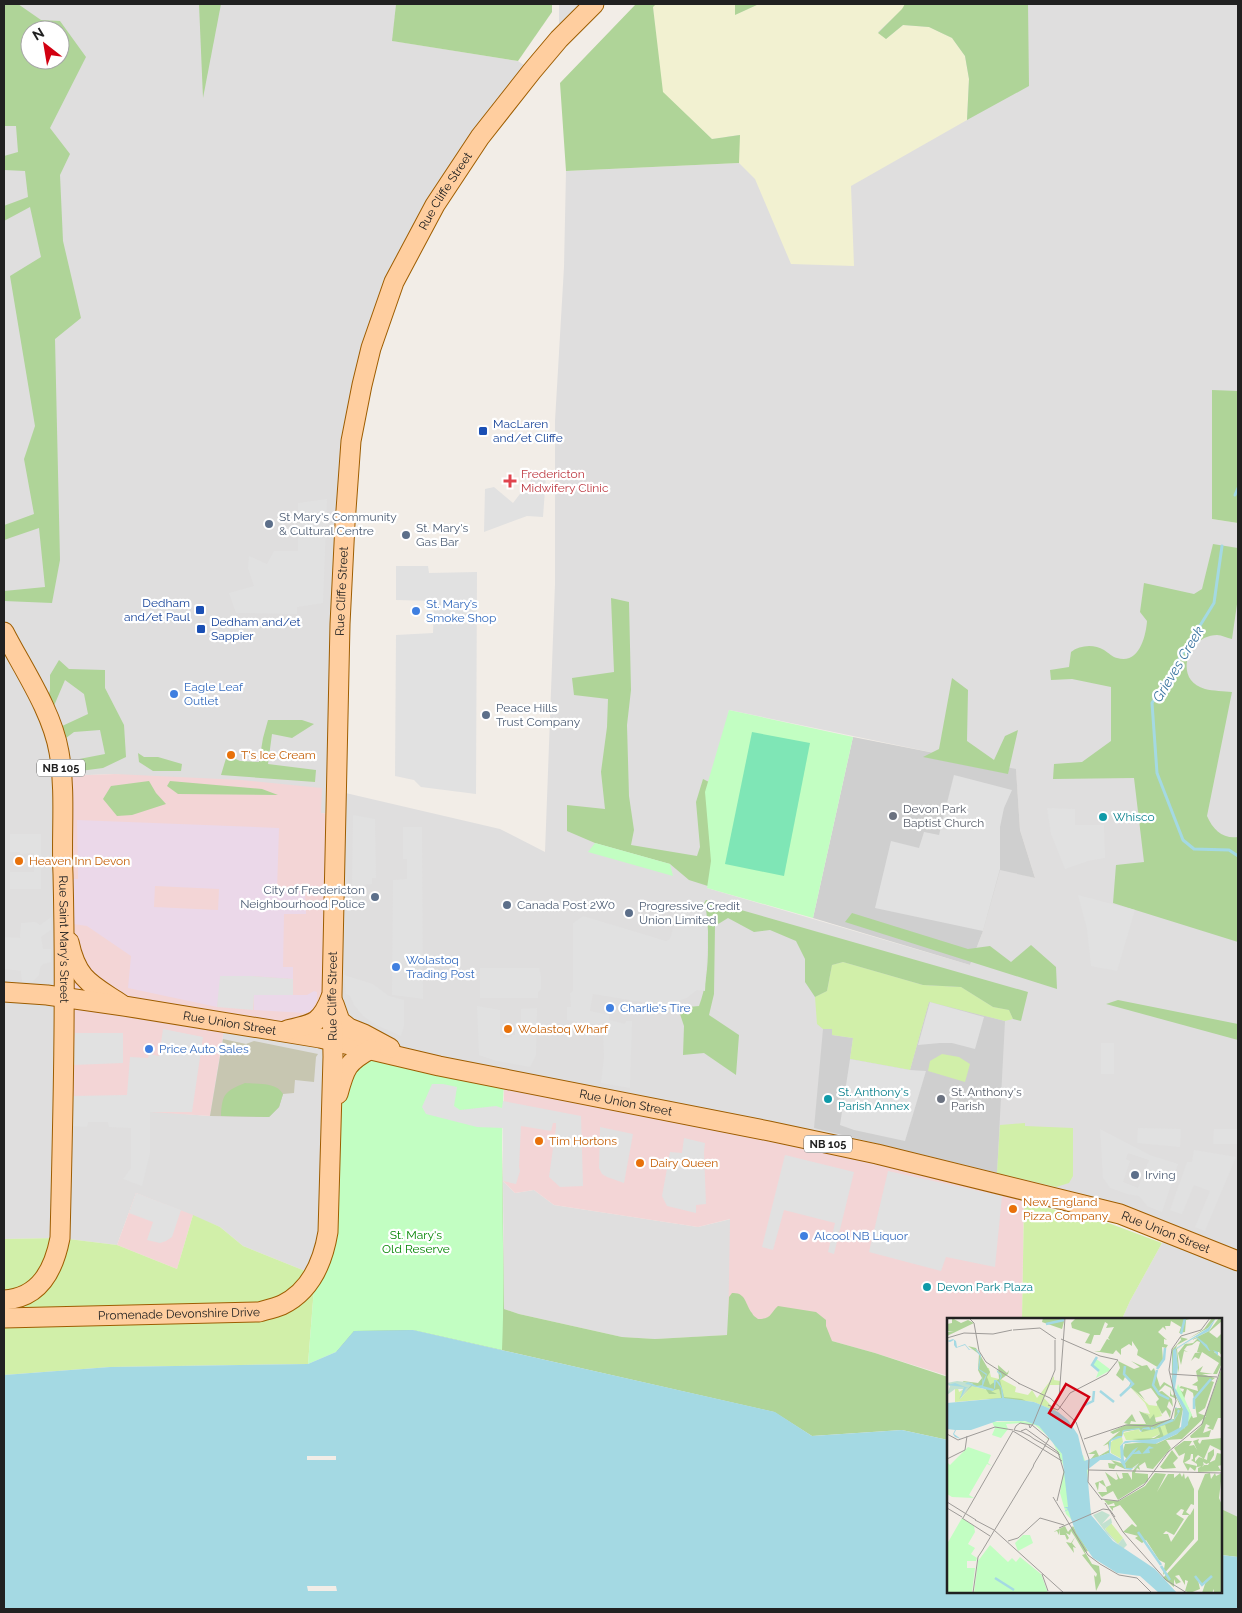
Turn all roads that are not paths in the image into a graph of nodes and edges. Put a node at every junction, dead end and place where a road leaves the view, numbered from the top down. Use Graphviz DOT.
graph roads {
  1 [pos="594,4"];
  2 [pos="4,632"];
  3 [pos="64,917"];
  4 [pos="4,992"];
  5 [pos="332,995"];
  6 [pos="63,998"];
  7 [pos="124,1006"];
  8 [pos="281,1031"];
  9 [pos="333,1041"];
  10 [pos="371,1049"];
  11 [pos="409,1058"];
  12 [pos="330,1122"];
  13 [pos="325,1251"];
  14 [pos="1238,1261"];
  15 [pos="4,1300"];
  16 [pos="4,1318"];
  1 -- 5 [label="main road, Rue Cliffe Street"];
  2 -- 3 [label="main road, Rue Saint Mary's Street / NB 105"];
  3 -- 6 [label="main road, Rue Saint Mary's Street / NB 105"];
  3 -- 7 [label="main road"];
  4 -- 6 [label="main road, Rue Union Street"];
  5 -- 8 [label="main road"];
  5 -- 9 [label="main road, Rue Cliffe Street"];
  5 -- 11 [label="main road"];
  6 -- 7 [label="main road, Rue Union Street / NB 105"];
  6 -- 15 [label="main road, Rue Saint Mary's Street"];
  7 -- 8 [label="main road, Rue Union Street / NB 105"];
  8 -- 9 [label="main road, Rue Union Street / NB 105"];
  9 -- 10 [label="main road, Rue Union Street / NB 105"];
  9 -- 12 [label="main road, Rue Cliffe Street"];
  10 -- 11 [label="main road, Rue Union Street / NB 105"];
  10 -- 12 [label="main road"];
  11 -- 14 [label="main road, Rue Union Street / NB 105"];
  12 -- 13 [label="main road, Rue Cliffe Street"];
  13 -- 16 [label="main road, Promenade Devonshire Drive"];
}
